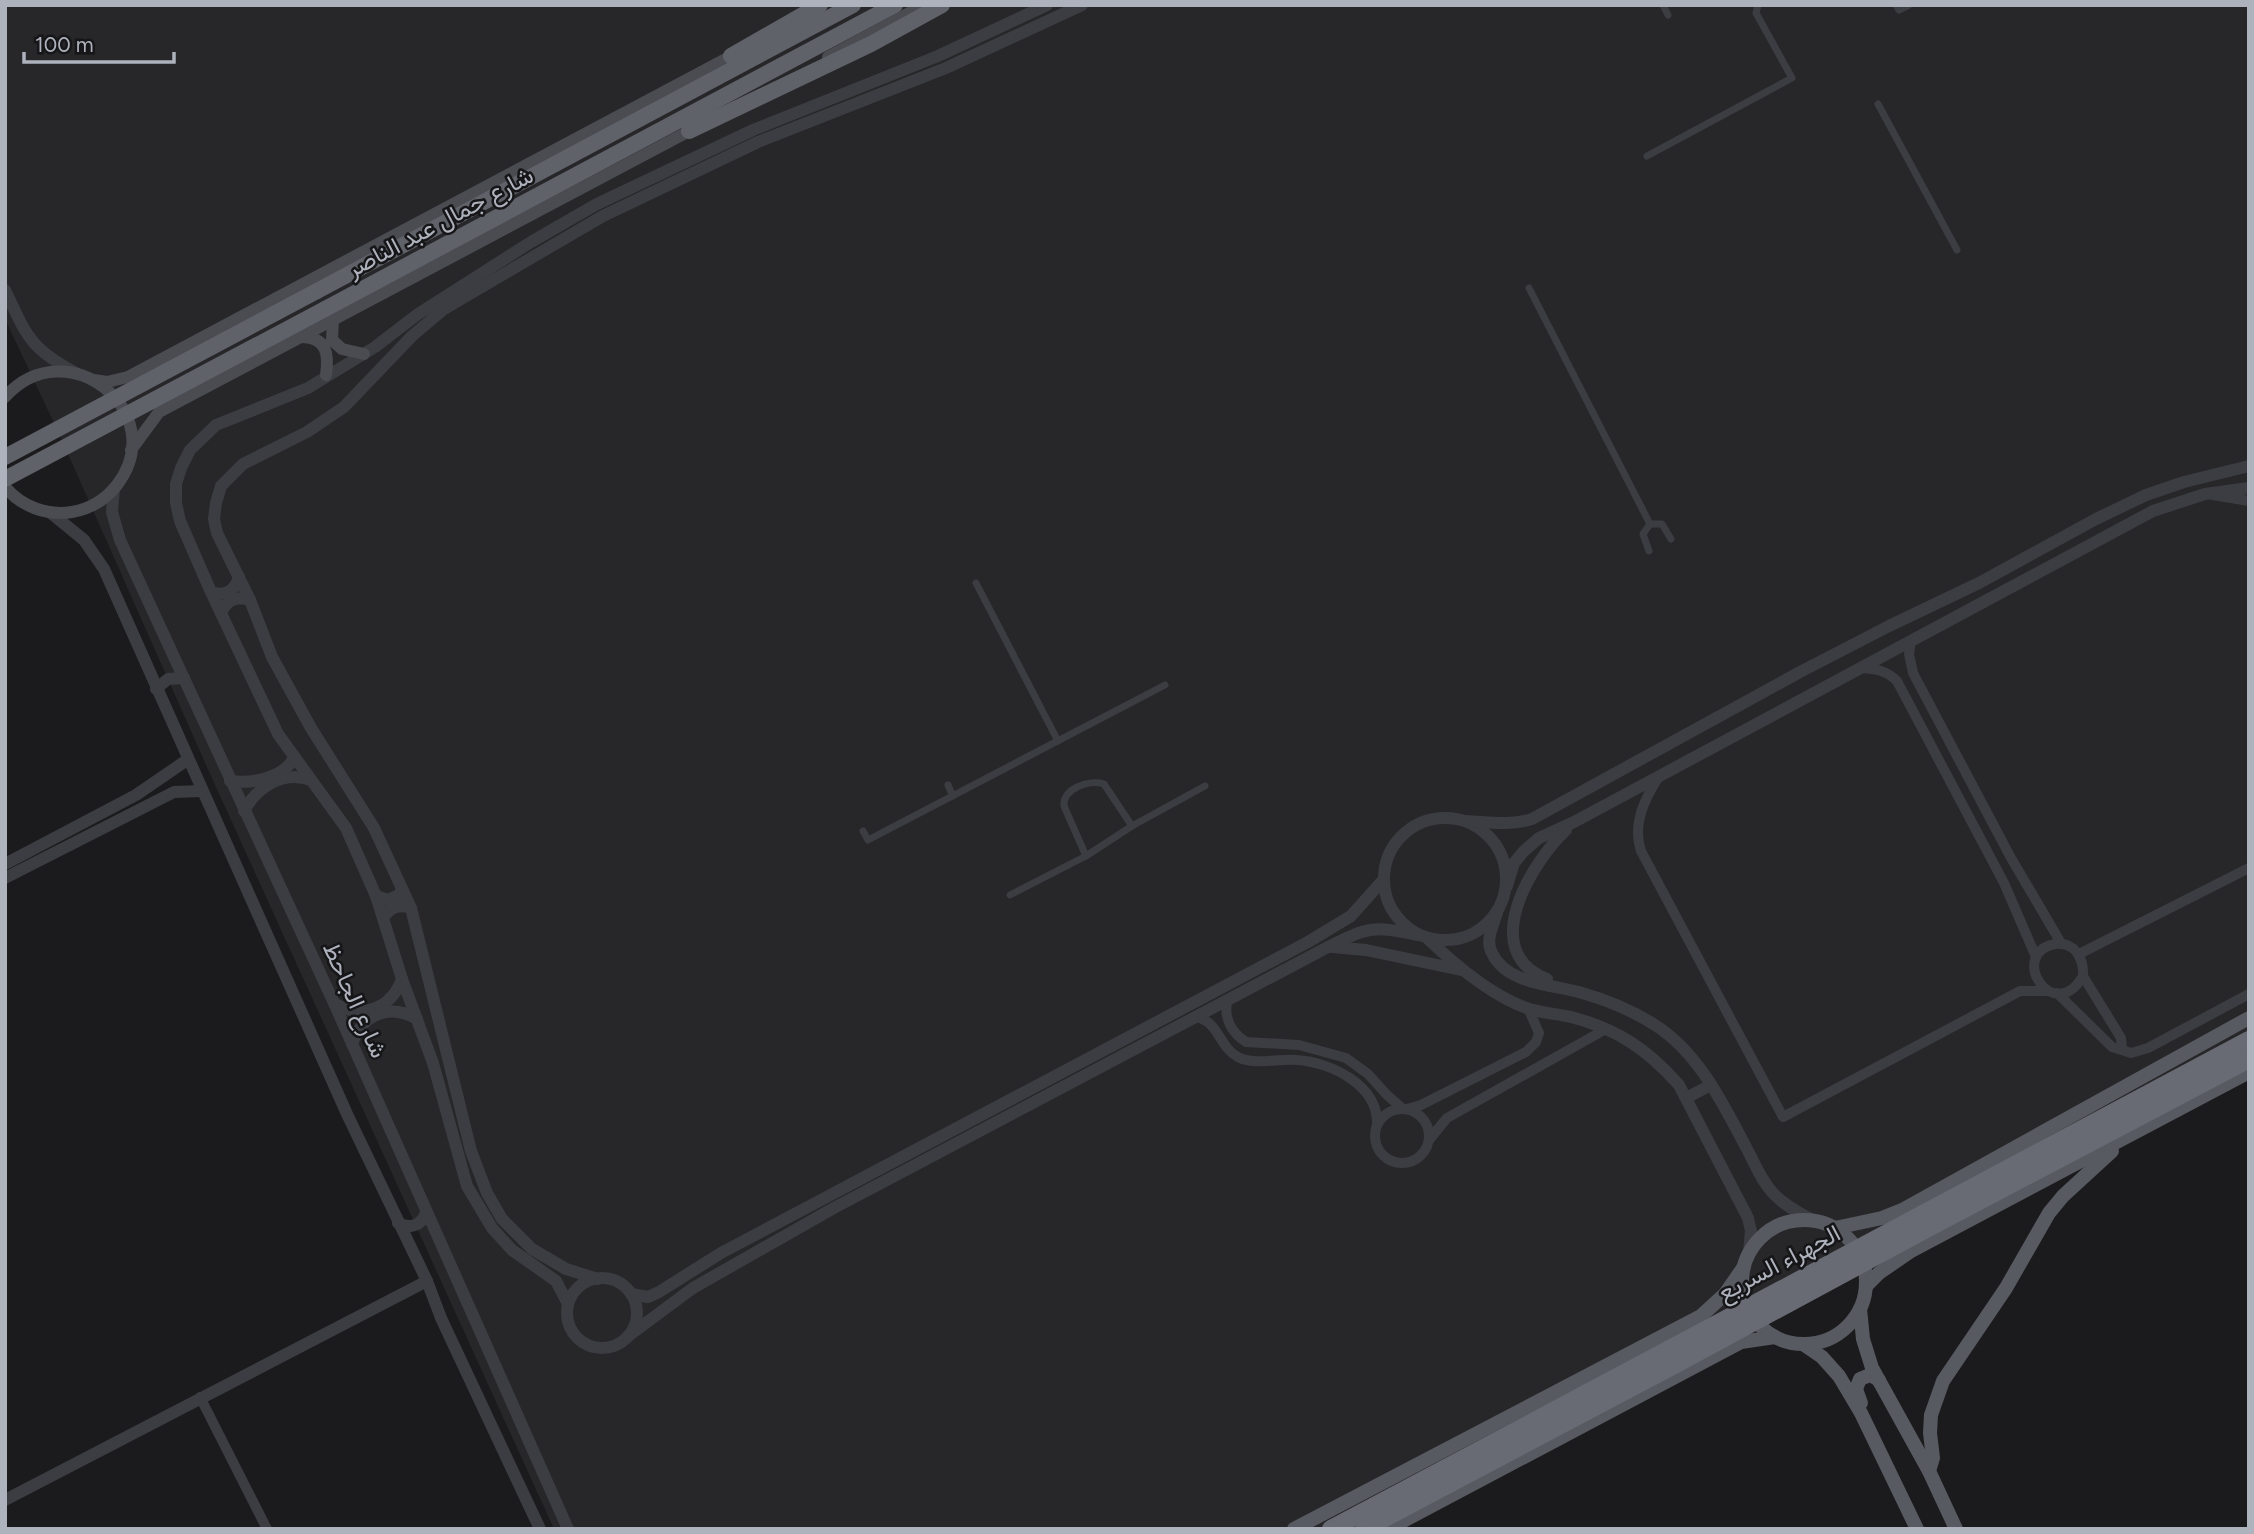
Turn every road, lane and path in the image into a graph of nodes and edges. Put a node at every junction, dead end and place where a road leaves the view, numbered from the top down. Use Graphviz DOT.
graph roads {
  1 [pos="820,5"];
  2 [pos="827,5"];
  3 [pos="853,5"];
  4 [pos="895,5"];
  5 [pos="924,5"];
  6 [pos="942,5"];
  7 [pos="1047,5"];
  8 [pos="1082,5"];
  9 [pos="1663,5"];
  10 [pos="1758,5"];
  11 [pos="1896,5"];
  12 [pos="1909,5"];
  13 [pos="1668,15"];
  14 [pos="731,56"];
  15 [pos="1878,104"];
  16 [pos="803,117"];
  17 [pos="771,129"];
  18 [pos="689,131"];
  19 [pos="1647,156"];
  20 [pos="1957,250"];
  21 [pos="1529,288"];
  22 [pos="5,290"];
  23 [pos="334,319"];
  24 [pos="301,337"];
  25 [pos="364,354"];
  26 [pos="76,373"];
  27 [pos="326,375"];
  28 [pos="94,380"];
  29 [pos="5,397"];
  30 [pos="131,450"];
  31 [pos="5,457"];
  32 [pos="2249,466"];
  33 [pos="5,479"];
  34 [pos="5,487"];
  35 [pos="114,488"];
  36 [pos="2249,488"];
  37 [pos="2205,494"];
  38 [pos="2146,495"];
  39 [pos="5,500"];
  40 [pos="20,501"];
  41 [pos="2249,501"];
  42 [pos="2112,511"];
  43 [pos="2152,511"];
  44 [pos="51,513"];
  45 [pos="1650,524"];
  46 [pos="2121,527"];
  47 [pos="1671,539"];
  48 [pos="1648,551"];
  49 [pos="239,577"];
  50 [pos="976,583"];
  51 [pos="211,592"];
  52 [pos="250,600"];
  53 [pos="221,613"];
  54 [pos="1911,641"];
  55 [pos="1861,668"];
  56 [pos="184,678"];
  57 [pos="1165,685"];
  58 [pos="156,689"];
  59 [pos="1926,697"];
  60 [pos="1909,705"];
  61 [pos="1058,741"];
  62 [pos="1653,753"];
  63 [pos="294,757"];
  64 [pos="187,760"];
  65 [pos="1662,775"];
  66 [pos="165,777"];
  67 [pos="311,780"];
  68 [pos="230,781"];
  69 [pos="948,785"];
  70 [pos="1205,786"];
  71 [pos="202,791"];
  72 [pos="174,792"];
  73 [pos="953,796"];
  74 [pos="244,811"];
  75 [pos="1466,821"];
  76 [pos="1574,822"];
  77 [pos="1132,826"];
  78 [pos="863,831"];
  79 [pos="1086,856"];
  80 [pos="5,864"];
  81 [pos="2249,868"];
  82 [pos="5,878"];
  83 [pos="1384,879"];
  84 [pos="1507,886"];
  85 [pos="402,889"];
  86 [pos="1010,895"];
  87 [pos="376,896"];
  88 [pos="411,908"];
  89 [pos="1497,913"];
  90 [pos="383,918"];
  91 [pos="1423,936"];
  92 [pos="2061,943"];
  93 [pos="1328,947"];
  94 [pos="2080,954"];
  95 [pos="2035,962"];
  96 [pos="1461,970"];
  97 [pos="2083,976"];
  98 [pos="402,979"];
  99 [pos="2020,991"];
  100 [pos="1580,992"];
  101 [pos="2052,992"];
  102 [pos="1211,993"];
  103 [pos="2249,994"];
  104 [pos="334,1003"];
  105 [pos="1223,1004"];
  106 [pos="1528,1008"];
  107 [pos="1197,1017"];
  108 [pos="2249,1018"];
  109 [pos="417,1019"];
  110 [pos="1606,1029"];
  111 [pos="2249,1040"];
  112 [pos="352,1044"];
  113 [pos="2122,1049"];
  114 [pos="2249,1059"];
  115 [pos="2249,1072"];
  116 [pos="1711,1085"];
  117 [pos="1686,1098"];
  118 [pos="1007,1100"];
  119 [pos="1405,1109"];
  120 [pos="1014,1113"];
  121 [pos="1377,1125"];
  122 [pos="2125,1138"];
  123 [pos="1429,1140"];
  124 [pos="426,1213"];
  125 [pos="1814,1221"];
  126 [pos="398,1223"];
  127 [pos="1835,1228"];
  128 [pos="1749,1252"];
  129 [pos="1743,1268"];
  130 [pos="598,1279"];
  131 [pos="427,1281"];
  132 [pos="1866,1286"];
  133 [pos="631,1294"];
  134 [pos="568,1304"];
  135 [pos="1860,1309"];
  136 [pos="627,1337"];
  137 [pos="1775,1337"];
  138 [pos="1803,1344"];
  139 [pos="1879,1380"];
  140 [pos="200,1397"];
  141 [pos="1861,1413"];
  142 [pos="1929,1471"];
  143 [pos="5,1500"];
  144 [pos="267,1529"];
  145 [pos="540,1529"];
  146 [pos="568,1529"];
  147 [pos="1294,1529"];
  148 [pos="1331,1529"];
  149 [pos="1364,1529"];
  150 [pos="1388,1529"];
  151 [pos="1917,1529"];
  152 [pos="1956,1529"];
  1 -- 14 [label="highway"];
  2 -- 14 [label="main road"];
  3 -- 31 [label="highway, شارع جمال عبد الناصر, bridge"];
  4 -- 33 [label="highway, شارع جمال عبد الناصر, bridge"];
  5 -- 18 [label="main road"];
  6 -- 18 [label="highway"];
  7 -- 16 [label="street"];
  8 -- 16 [label="street"];
  9 -- 13 [label="street"];
  10 -- 19 [label="street"];
  11 -- 12 [label="street"];
  14 -- 28 [label="main road"];
  15 -- 20 [label="street"];
  16 -- 17 [label="street"];
  17 -- 25 [label="street"];
  17 -- 49 [label="street"];
  18 -- 23 [label="main road"];
  21 -- 45 [label="street"];
  22 -- 26 [label="street"];
  23 -- 24 [label="main road"];
  23 -- 25 [label="main road"];
  24 -- 27 [label="main road"];
  24 -- 30 [label="main road"];
  25 -- 27 [label="street"];
  26 -- 28 [label="main road"];
  26 -- 29 [label="main road"];
  27 -- 51 [label="street"];
  28 -- 30 [label="main road"];
  30 -- 35 [label="main road"];
  32 -- 38 [label="street"];
  34 -- 40 [label="main road"];
  35 -- 44 [label="main road"];
  35 -- 56 [label="street, شارع الجاحظ"];
  36 -- 37 [label="street"];
  37 -- 41 [label="street"];
  37 -- 43 [label="street"];
  38 -- 42 [label="street"];
  38 -- 43 [label="street"];
  39 -- 40 [label="main road"];
  40 -- 44 [label="main road"];
  42 -- 46 [label="street"];
  42 -- 62 [label="street"];
  43 -- 46 [label="street"];
  44 -- 58 [label="street"];
  45 -- 47 [label="street"];
  45 -- 48 [label="street"];
  46 -- 54 [label="street"];
  49 -- 51 [label="street"];
  49 -- 52 [label="street"];
  50 -- 61 [label="street"];
  51 -- 53 [label="street"];
  52 -- 53 [label="street"];
  52 -- 85 [label="street"];
  53 -- 63 [label="street"];
  54 -- 55 [label="street"];
  54 -- 59 [label="street"];
  55 -- 60 [label="street"];
  55 -- 65 [label="street"];
  56 -- 58 [label="street"];
  56 -- 68 [label="street, شارع الجاحظ"];
  57 -- 61 [label="street"];
  58 -- 64 [label="street"];
  59 -- 60 [label="street"];
  59 -- 92 [label="street"];
  60 -- 95 [label="street"];
  61 -- 73 [label="street"];
  62 -- 65 [label="street"];
  62 -- 75 [label="street"];
  63 -- 67 [label="street"];
  63 -- 68 [label="street"];
  64 -- 66 [label="street"];
  64 -- 71 [label="street"];
  65 -- 76 [label="street"];
  65 -- 99 [label="street"];
  66 -- 72 [label="street"];
  66 -- 80 [label="street"];
  67 -- 74 [label="street"];
  67 -- 87 [label="street"];
  68 -- 74 [label="street, شارع الجاحظ"];
  69 -- 73 [label="street"];
  70 -- 77 [label="street"];
  71 -- 72 [label="street"];
  71 -- 126 [label="street"];
  72 -- 82 [label="street"];
  73 -- 78 [label="street"];
  74 -- 104 [label="street, شارع الجاحظ"];
  75 -- 83 [label="street"];
  75 -- 84 [label="street"];
  76 -- 84 [label="street"];
  76 -- 100 [label="street"];
  77 -- 79 [label="street"];
  77 -- 79 [label="street"];
  79 -- 86 [label="street"];
  81 -- 94 [label="street"];
  83 -- 91 [label="street"];
  83 -- 102 [label="street"];
  84 -- 89 [label="street"];
  85 -- 87 [label="street"];
  85 -- 88 [label="street"];
  87 -- 90 [label="street"];
  88 -- 90 [label="street"];
  88 -- 130 [label="street"];
  89 -- 91 [label="street"];
  89 -- 100 [label="street"];
  90 -- 98 [label="street"];
  91 -- 93 [label="street"];
  91 -- 96 [label="street"];
  92 -- 94 [label="street"];
  92 -- 95 [label="street"];
  93 -- 96 [label="street"];
  93 -- 105 [label="street"];
  94 -- 97 [label="street"];
  95 -- 99 [label="street"];
  95 -- 101 [label="street"];
  96 -- 106 [label="street"];
  97 -- 101 [label="street"];
  97 -- 113 [label="street"];
  98 -- 104 [label="street"];
  98 -- 109 [label="street"];
  99 -- 101 [label="street"];
  100 -- 116 [label="street"];
  101 -- 113 [label="street"];
  102 -- 105 [label="street"];
  102 -- 118 [label="street"];
  103 -- 113 [label="street"];
  104 -- 112 [label="street, شارع الجاحظ"];
  105 -- 107 [label="street"];
  105 -- 119 [label="street"];
  106 -- 110 [label="street"];
  106 -- 119 [label="street"];
  107 -- 120 [label="street"];
  107 -- 121 [label="street"];
  108 -- 127 [label="main road, الجهراء السريع"];
  109 -- 112 [label="street"];
  109 -- 134 [label="street"];
  110 -- 117 [label="street"];
  110 -- 123 [label="street"];
  111 -- 148 [label="highway, الجهراء السريع, bridge"];
  112 -- 124 [label="street, شارع الجاحظ"];
  114 -- 149 [label="highway, الجهراء السريع, bridge"];
  115 -- 122 [label="main road"];
  116 -- 117 [label="street"];
  116 -- 125 [label="street"];
  117 -- 128 [label="street"];
  118 -- 120 [label="street"];
  118 -- 133 [label="street"];
  119 -- 121 [label="street"];
  119 -- 123 [label="street"];
  120 -- 136 [label="street"];
  121 -- 123 [label="street"];
  122 -- 132 [label="main road"];
  122 -- 142 [label="main road"];
  124 -- 126 [label="street"];
  124 -- 146 [label="street, شارع الجاحظ"];
  125 -- 127 [label="main road"];
  125 -- 128 [label="main road"];
  126 -- 131 [label="street"];
  127 -- 132 [label="main road"];
  128 -- 129 [label="main road"];
  129 -- 137 [label="main road"];
  129 -- 147 [label="main road, الجهراء السريع"];
  130 -- 133 [label="street"];
  130 -- 134 [label="street"];
  131 -- 140 [label="street"];
  131 -- 145 [label="street"];
  132 -- 135 [label="main road"];
  133 -- 136 [label="street"];
  134 -- 136 [label="street"];
  135 -- 138 [label="main road"];
  135 -- 139 [label="main road"];
  137 -- 138 [label="main road"];
  137 -- 150 [label="main road"];
  138 -- 141 [label="main road"];
  139 -- 141 [label="main road"];
  139 -- 142 [label="main road"];
  140 -- 143 [label="street"];
  140 -- 144 [label="street"];
  141 -- 151 [label="main road"];
  142 -- 152 [label="main road"];
}
